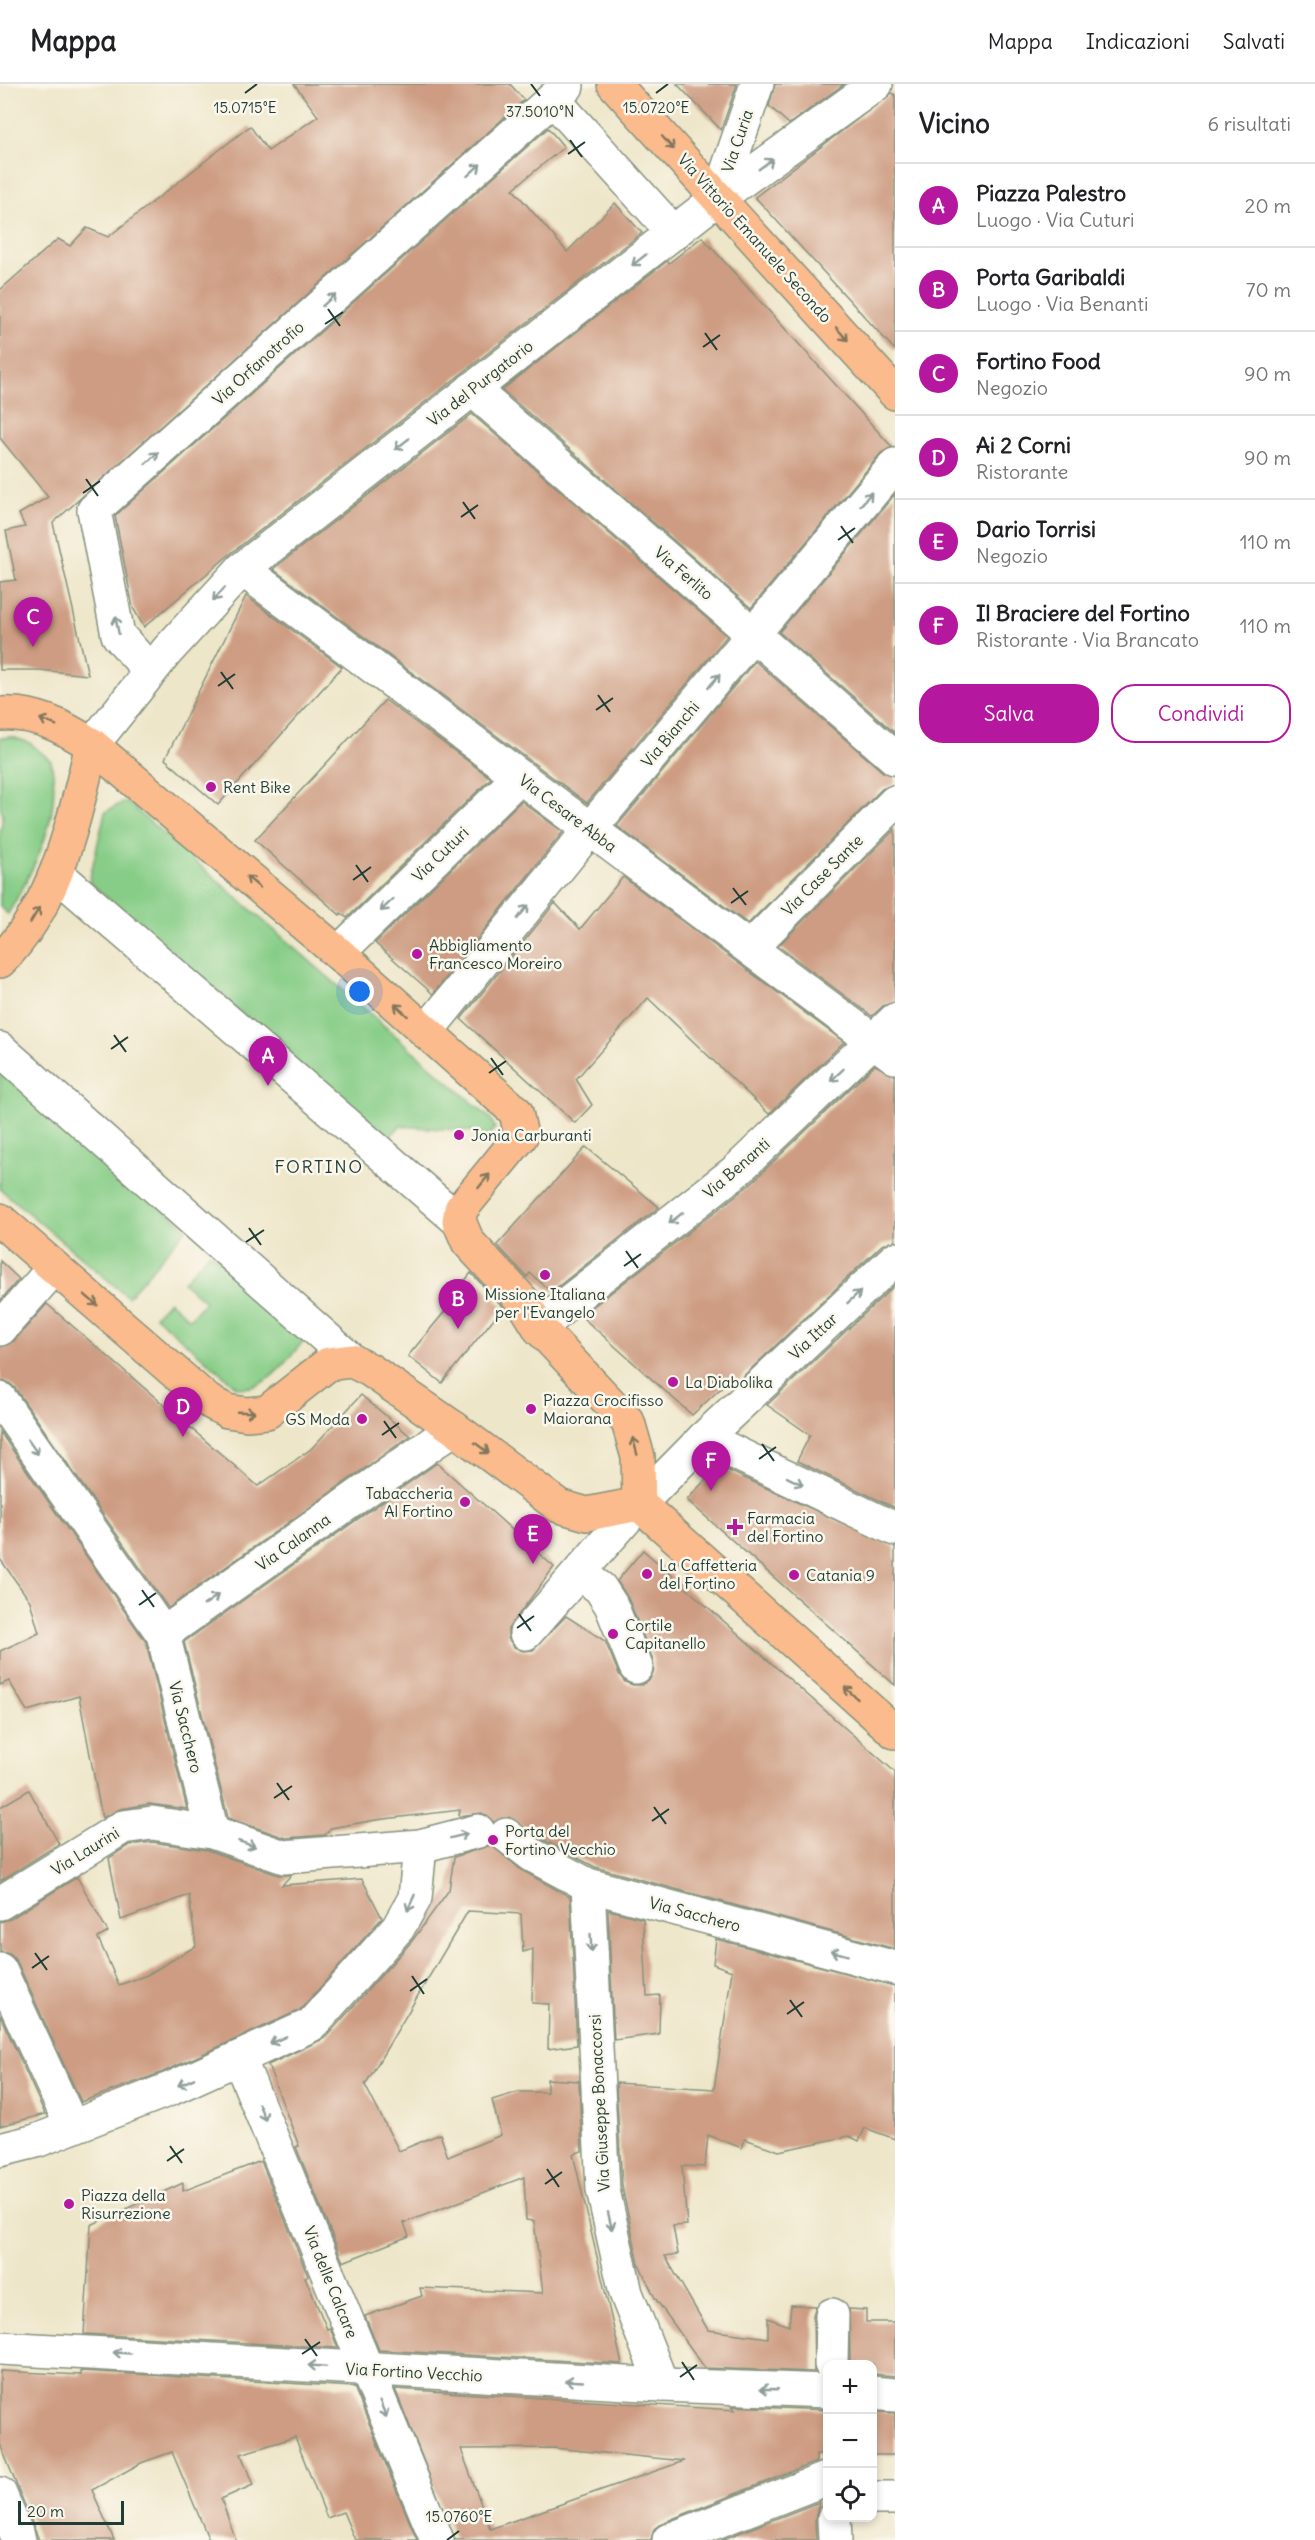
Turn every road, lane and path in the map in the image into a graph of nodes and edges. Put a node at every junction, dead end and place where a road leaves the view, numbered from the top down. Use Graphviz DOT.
graph roads {
  1 [pos="614,84"];
  2 [pos="757,84"];
  3 [pos="876,84"];
  4 [pos="718,198"];
  5 [pos="674,233"];
  6 [pos="472,389"];
  7 [pos="895,393"];
  8 [pos="895,465"];
  9 [pos="242,570"];
  10 [pos="753,634"];
  11 [pos="150,671"];
  12 [pos="0,714"];
  13 [pos="92,745"];
  14 [pos="895,758"];
  15 [pos="519,777"];
  16 [pos="895,802"];
  17 [pos="590,829"];
  18 [pos="57,874"];
  19 [pos="349,942"];
  20 [pos="750,948"];
  21 [pos="0,961"];
  22 [pos="426,1032"];
  23 [pos="888,1039"];
  24 [pos="0,1049"];
  25 [pos="0,1220"];
  26 [pos="459,1221"];
  27 [pos="895,1258"];
  28 [pos="44,1280"];
  29 [pos="0,1329"];
  30 [pos="540,1329"];
  31 [pos="352,1361"];
  32 [pos="0,1399"];
  33 [pos="454,1428"];
  34 [pos="704,1438"];
  35 [pos="639,1504"];
  36 [pos="895,1529"];
  37 [pos="579,1574"];
  38 [pos="526,1633"];
  39 [pos="163,1634"];
  40 [pos="636,1667"];
  41 [pos="895,1732"];
  42 [pos="212,1832"];
  43 [pos="420,1846"];
  44 [pos="588,1885"];
  45 [pos="0,1903"];
  46 [pos="895,1968"];
  47 [pos="0,1970"];
  48 [pos="239,2058"];
  49 [pos="68,2118"];
  50 [pos="0,2150"];
  51 [pos="832,2315"];
  52 [pos="0,2348"];
  53 [pos="831,2360"];
  54 [pos="367,2370"];
  55 [pos="662,2385"];
  56 [pos="823,2391"];
  57 [pos="877,2393"];
  58 [pos="895,2395"];
  59 [pos="823,2480"];
  60 [pos="0,2494"];
  61 [pos="877,2498"];
  62 [pos="895,2498"];
  63 [pos="834,2522"];
  64 [pos="19,2540"];
  65 [pos="437,2540"];
  66 [pos="669,2540"];
  67 [pos="835,2540"];
  1 -- 4 [label="main road, Via Vittorio Emanuele Secondo, one-way"];
  2 -- 4 [label="street, Via Curia"];
  4 -- 3 [label="street, Via del Purgatorio, one-way"];
  4 -- 5 [label="street, Via del Purgatorio"];
  4 -- 7 [label="main road, Via Vittorio Emanuele Secondo, one-way"];
  5 -- 6 [label="street, Via del Purgatorio, one-way"];
  11 -- 5 [label="street, Via Orfanotrofio, one-way"];
  6 -- 9 [label="street, Via del Purgatorio, one-way"];
  6 -- 10 [label="street, Via Ferlito"];
  10 -- 8 [label="street, Via Bianchi, one-way"];
  9 -- 11 [label="street, Via del Purgatorio, one-way"];
  9 -- 15 [label="street, Via Cesare Abba"];
  10 -- 14 [label="street, Via Ferlito"];
  17 -- 10 [label="street, Via Bianchi, one-way"];
  11 -- 13 [label="street, Via del Purgatorio"];
  13 -- 12 [label="main road, one-way"];
  13 -- 18 [label="main road"];
  19 -- 13 [label="main road, one-way"];
  15 -- 17 [label="street, Via Cesare Abba"];
  15 -- 19 [label="street, Via Cuturi, one-way"];
  16 -- 20 [label="street, Via Case Sante"];
  17 -- 20 [label="street, Via Cesare Abba"];
  22 -- 17 [label="street, Via Bianchi, one-way"];
  21 -- 18 [label="main road, one-way"];
  18 -- 26 [label="street"];
  22 -- 19 [label="main road, one-way"];
  20 -- 23 [label="street, Via Cesare Abba"];
  26 -- 22 [label="main road, one-way"];
  23 -- 30 [label="street, Via Benanti, one-way"];
  24 -- 31 [label="street"];
  25 -- 28 [label="main road"];
  26 -- 30 [label="main road"];
  34 -- 27 [label="street, Via Ittar, one-way"];
  28 -- 29 [label="street"];
  28 -- 31 [label="main road, one-way"];
  35 -- 30 [label="main road, one-way"];
  31 -- 33 [label="main road"];
  32 -- 39 [label="street, Via Sacchero, one-way"];
  33 -- 35 [label="main road, one-way"];
  39 -- 33 [label="street, Via Calanna, one-way"];
  34 -- 35 [label="street, Via Ittar"];
  34 -- 36 [label="street, one-way"];
  35 -- 37 [label="street, Via Ittar"];
  41 -- 35 [label="main road, one-way"];
  37 -- 38 [label="street, Via Ittar"];
  37 -- 40 [label="street"];
  39 -- 42 [label="street, Via Sacchero"];
  42 -- 43 [label="street, Via Sacchero, one-way"];
  42 -- 45 [label="street, Via Laurini"];
  43 -- 44 [label="street, Via Sacchero, one-way"];
  43 -- 48 [label="street, one-way"];
  46 -- 44 [label="street, Via Sacchero, one-way"];
  44 -- 55 [label="street, Via Giuseppe Bonaccorsi, one-way"];
  47 -- 49 [label="street"];
  48 -- 49 [label="street, one-way"];
  48 -- 54 [label="street, Via delle Calcare, one-way"];
  49 -- 50 [label="street"];
  51 -- 53 [label="street"];
  54 -- 52 [label="street, Via Fortino Vecchio, one-way"];
  55 -- 54 [label="street, Via Fortino Vecchio, one-way"];
  54 -- 65 [label="street, Via delle Calcare, one-way"];
  56 -- 55 [label="street, Via Fortino Vecchio, one-way"];
  57 -- 58 [label="street"];
  59 -- 66 [label="street"];
  60 -- 64 [label="street"];
  61 -- 62 [label="street"];
  63 -- 67 [label="street"];
}
